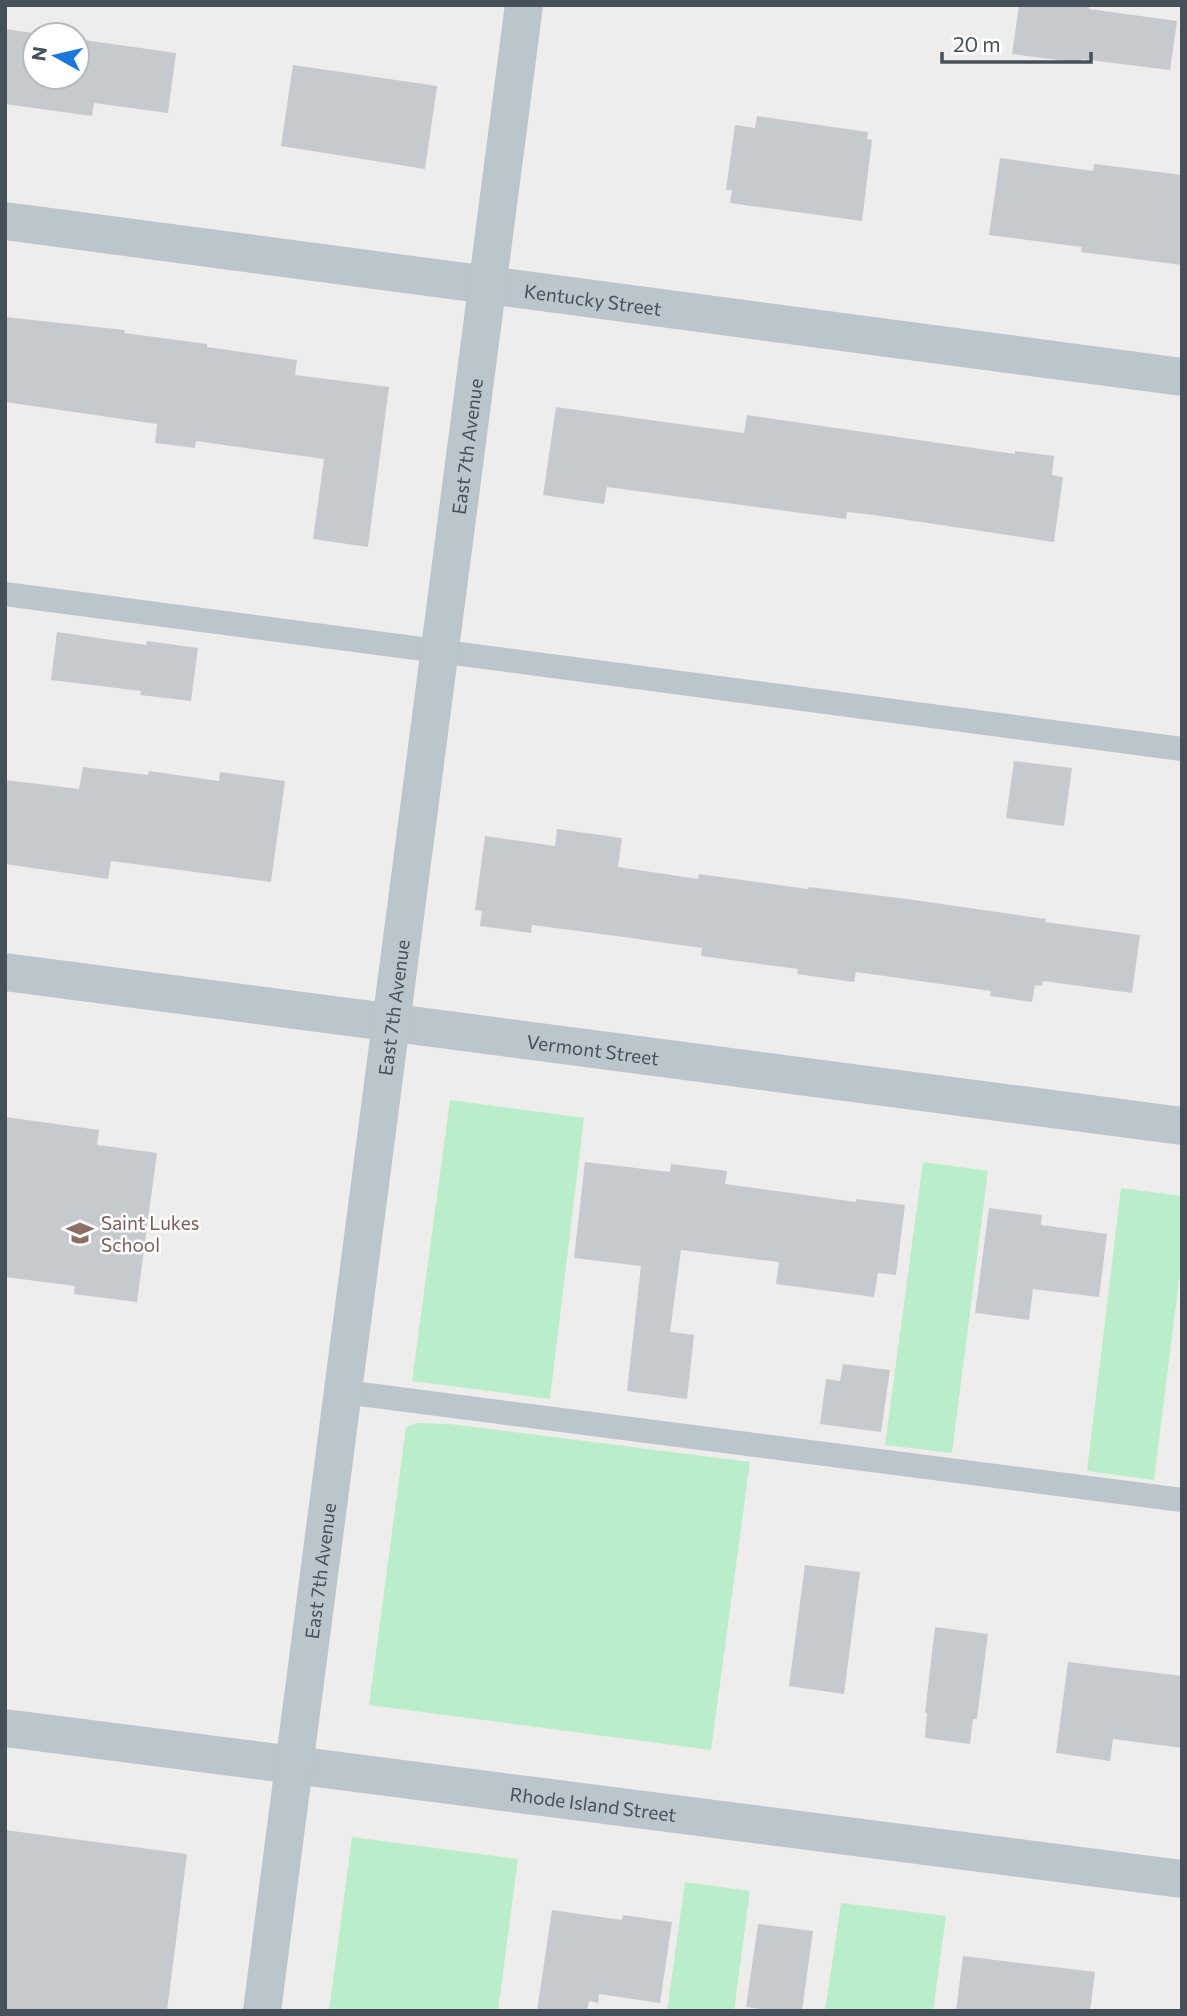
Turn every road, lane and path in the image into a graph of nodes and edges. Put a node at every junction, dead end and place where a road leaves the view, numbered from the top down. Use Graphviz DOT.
graph roads {
  1 [pos="524,5"];
  2 [pos="5,221"];
  3 [pos="489,285"];
  4 [pos="1182,377"];
  5 [pos="5,594"];
  6 [pos="440,651"];
  7 [pos="1182,749"];
  8 [pos="5,972"];
  9 [pos="390,1022"];
  10 [pos="1182,1126"];
  11 [pos="345,1392"];
  12 [pos="1182,1500"];
  13 [pos="5,1728"];
  14 [pos="295,1766"];
  15 [pos="1182,1879"];
  16 [pos="262,2011"];
  1 -- 3 [label="street, East 7th Avenue"];
  2 -- 3 [label="street, Kentucky Street"];
  3 -- 4 [label="street, Kentucky Street"];
  3 -- 6 [label="street, East 7th Avenue"];
  5 -- 6 [label="lane"];
  6 -- 7 [label="lane"];
  6 -- 9 [label="street, East 7th Avenue"];
  8 -- 9 [label="street, Vermont Street"];
  9 -- 10 [label="street, Vermont Street"];
  9 -- 11 [label="street, East 7th Avenue"];
  11 -- 12 [label="lane"];
  11 -- 14 [label="street, East 7th Avenue"];
  13 -- 14 [label="street, Rhode Island Street"];
  14 -- 15 [label="street, Rhode Island Street"];
  14 -- 16 [label="street, East 7th Avenue"];
}
